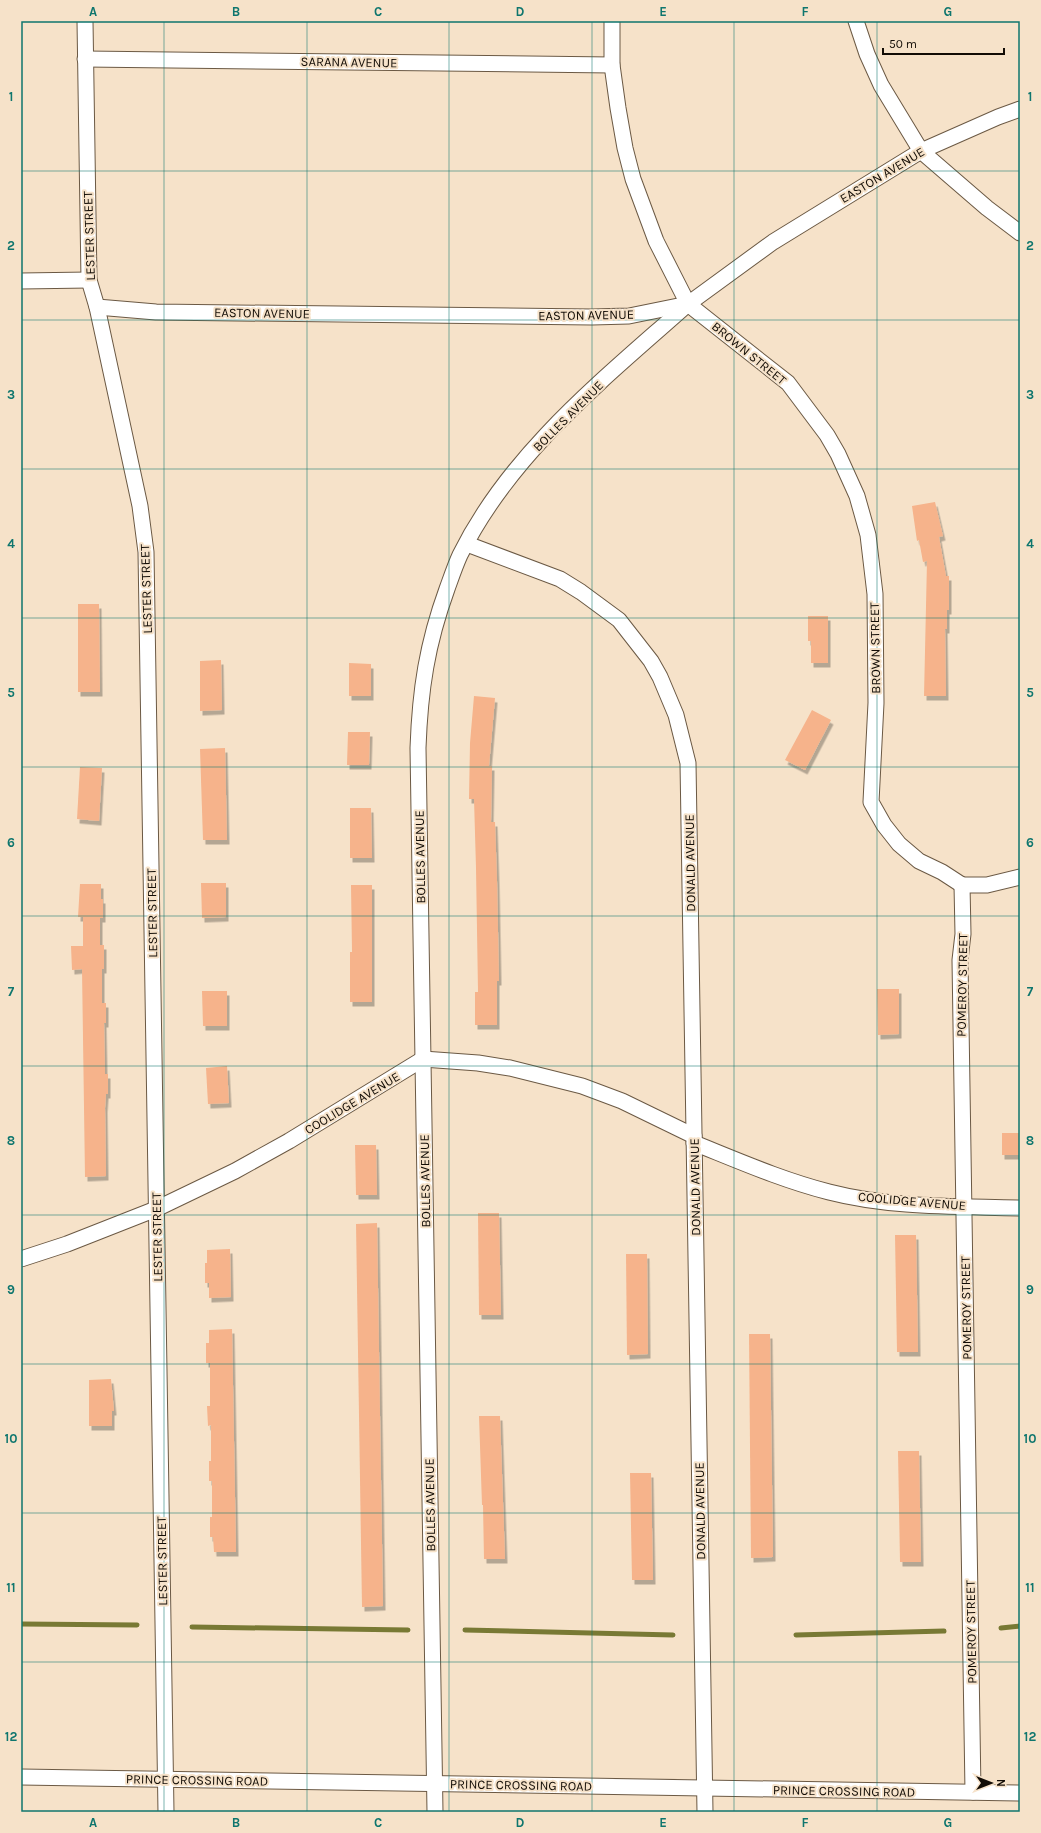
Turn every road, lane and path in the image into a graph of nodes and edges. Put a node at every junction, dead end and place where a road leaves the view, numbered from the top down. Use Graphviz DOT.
graph roads {
  1 [pos="85,21"];
  2 [pos="612,21"];
  3 [pos="856,21"];
  4 [pos="85,59"];
  5 [pos="612,65"];
  6 [pos="1020,110"];
  7 [pos="921,151"];
  8 [pos="1020,233"];
  9 [pos="89,280"];
  10 [pos="21,281"];
  11 [pos="688,304"];
  12 [pos="97,307"];
  13 [pos="463,550"];
  14 [pos="1020,877"];
  15 [pos="962,884"];
  16 [pos="423,1059"];
  17 [pos="694,1140"];
  18 [pos="964,1206"];
  19 [pos="1020,1208"];
  20 [pos="156,1209"];
  21 [pos="21,1259"];
  22 [pos="21,1777"];
  23 [pos="165,1779"];
  24 [pos="435,1784"];
  25 [pos="704,1789"];
  26 [pos="974,1792"];
  27 [pos="1020,1793"];
  28 [pos="166,1812"];
  29 [pos="435,1812"];
  30 [pos="705,1812"];
  1 -- 4 [label="street, LESTER STREET"];
  2 -- 5 [label="street, BROWN STREET"];
  3 -- 7 [label="street"];
  4 -- 5 [label="street, SARANA AVENUE"];
  4 -- 9 [label="street, LESTER STREET"];
  5 -- 11 [label="street, BROWN STREET"];
  6 -- 7 [label="street, EASTON AVENUE"];
  7 -- 8 [label="street"];
  7 -- 11 [label="street, EASTON AVENUE"];
  9 -- 10 [label="street"];
  9 -- 12 [label="street, LESTER STREET"];
  11 -- 12 [label="street, EASTON AVENUE"];
  11 -- 13 [label="street, BOLLES AVENUE"];
  11 -- 15 [label="street, BROWN STREET"];
  12 -- 20 [label="street, LESTER STREET"];
  13 -- 16 [label="street, BOLLES AVENUE"];
  13 -- 17 [label="street, DONALD AVENUE"];
  14 -- 15 [label="street"];
  15 -- 18 [label="street, POMEROY STREET"];
  16 -- 17 [label="street, COOLIDGE AVENUE"];
  16 -- 20 [label="street, COOLIDGE AVENUE"];
  16 -- 24 [label="street, BOLLES AVENUE"];
  17 -- 18 [label="street, COOLIDGE AVENUE"];
  17 -- 25 [label="street, DONALD AVENUE"];
  18 -- 19 [label="street, COOLIDGE AVENUE"];
  18 -- 26 [label="street, POMEROY STREET"];
  20 -- 21 [label="street, COOLIDGE AVENUE"];
  20 -- 23 [label="street, LESTER STREET"];
  22 -- 23 [label="street, PRINCE CROSSING ROAD"];
  23 -- 24 [label="street, PRINCE CROSSING ROAD"];
  23 -- 28 [label="street, LESTER STREET"];
  24 -- 25 [label="street, PRINCE CROSSING ROAD"];
  24 -- 29 [label="street, BOLLES AVENUE"];
  25 -- 26 [label="street, PRINCE CROSSING ROAD"];
  25 -- 30 [label="street, DONALD AVENUE"];
  26 -- 27 [label="street, PRINCE CROSSING ROAD"];
}
